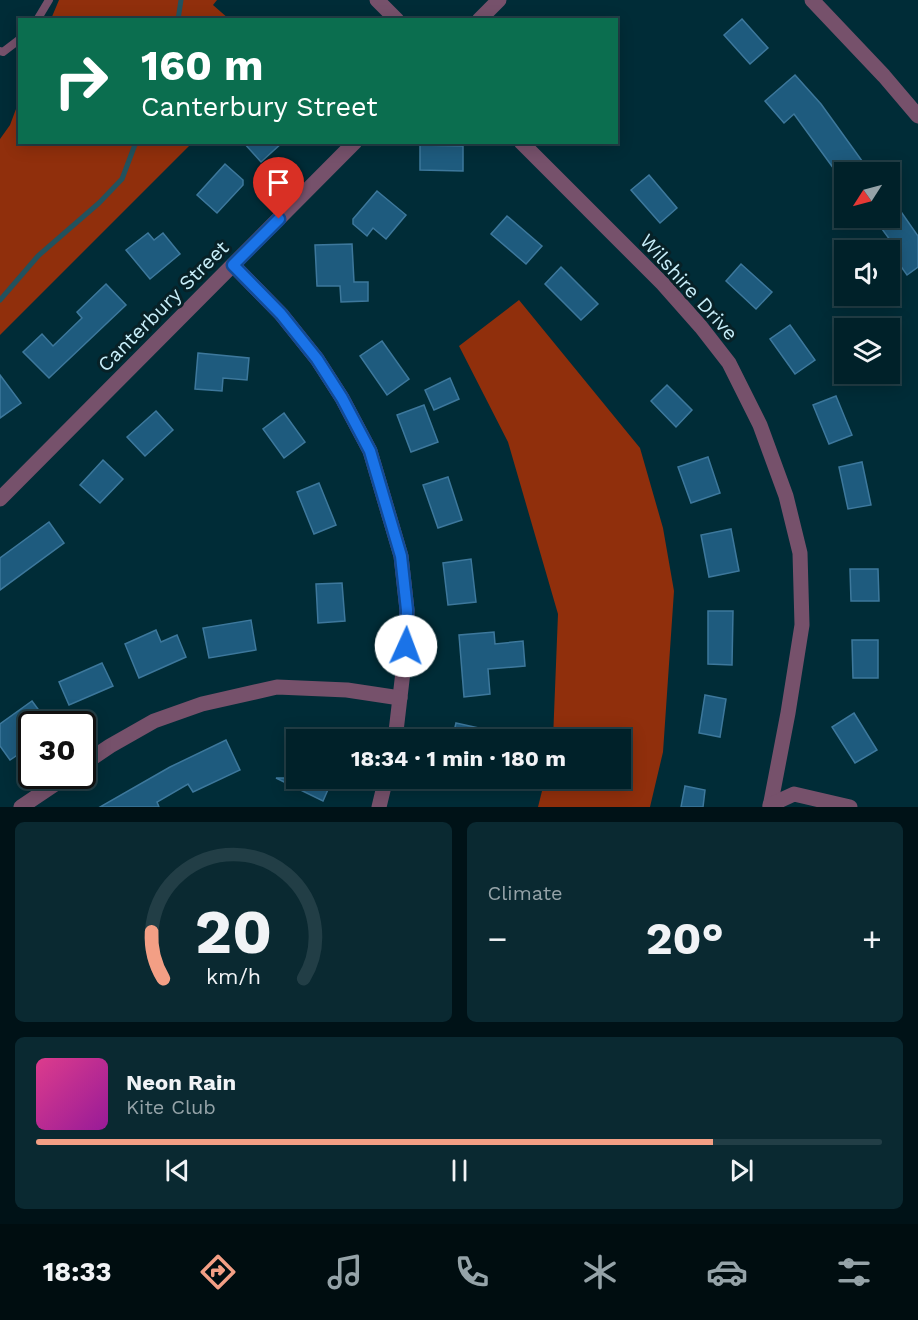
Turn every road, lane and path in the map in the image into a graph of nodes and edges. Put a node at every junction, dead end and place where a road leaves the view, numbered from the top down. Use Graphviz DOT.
graph roads {
  1 [pos="50,0"];
  2 [pos="377,0"];
  3 [pos="499,0"];
  4 [pos="812,0"];
  5 [pos="39,18"];
  6 [pos="395,18"];
  7 [pos="481,18"];
  8 [pos="18,41"];
  9 [pos="0,51"];
  10 [pos="918,116"];
  11 [pos="354,144"];
  12 [pos="523,144"];
  13 [pos="233,265"];
  14 [pos="0,499"];
  15 [pos="400,698"];
  16 [pos="396,729"];
  17 [pos="96,756"];
  18 [pos="48,789"];
  19 [pos="383,789"];
  20 [pos="771,806"];
  21 [pos="21,807"];
  22 [pos="379,807"];
  23 [pos="850,807"];
  1 -- 5 [label="lane"];
  2 -- 6 [label="street"];
  3 -- 7 [label="street"];
  4 -- 10 [label="street"];
  8 -- 9 [label="lane"];
  11 -- 13 [label="street, Canterbury Street"];
  12 -- 20 [label="street, Wilshire Drive"];
  13 -- 14 [label="street, Canterbury Street"];
  13 -- 15 [label="street"];
  15 -- 16 [label="street"];
  15 -- 17 [label="street"];
  18 -- 21 [label="street"];
  19 -- 22 [label="street"];
  20 -- 23 [label="street"];
}
